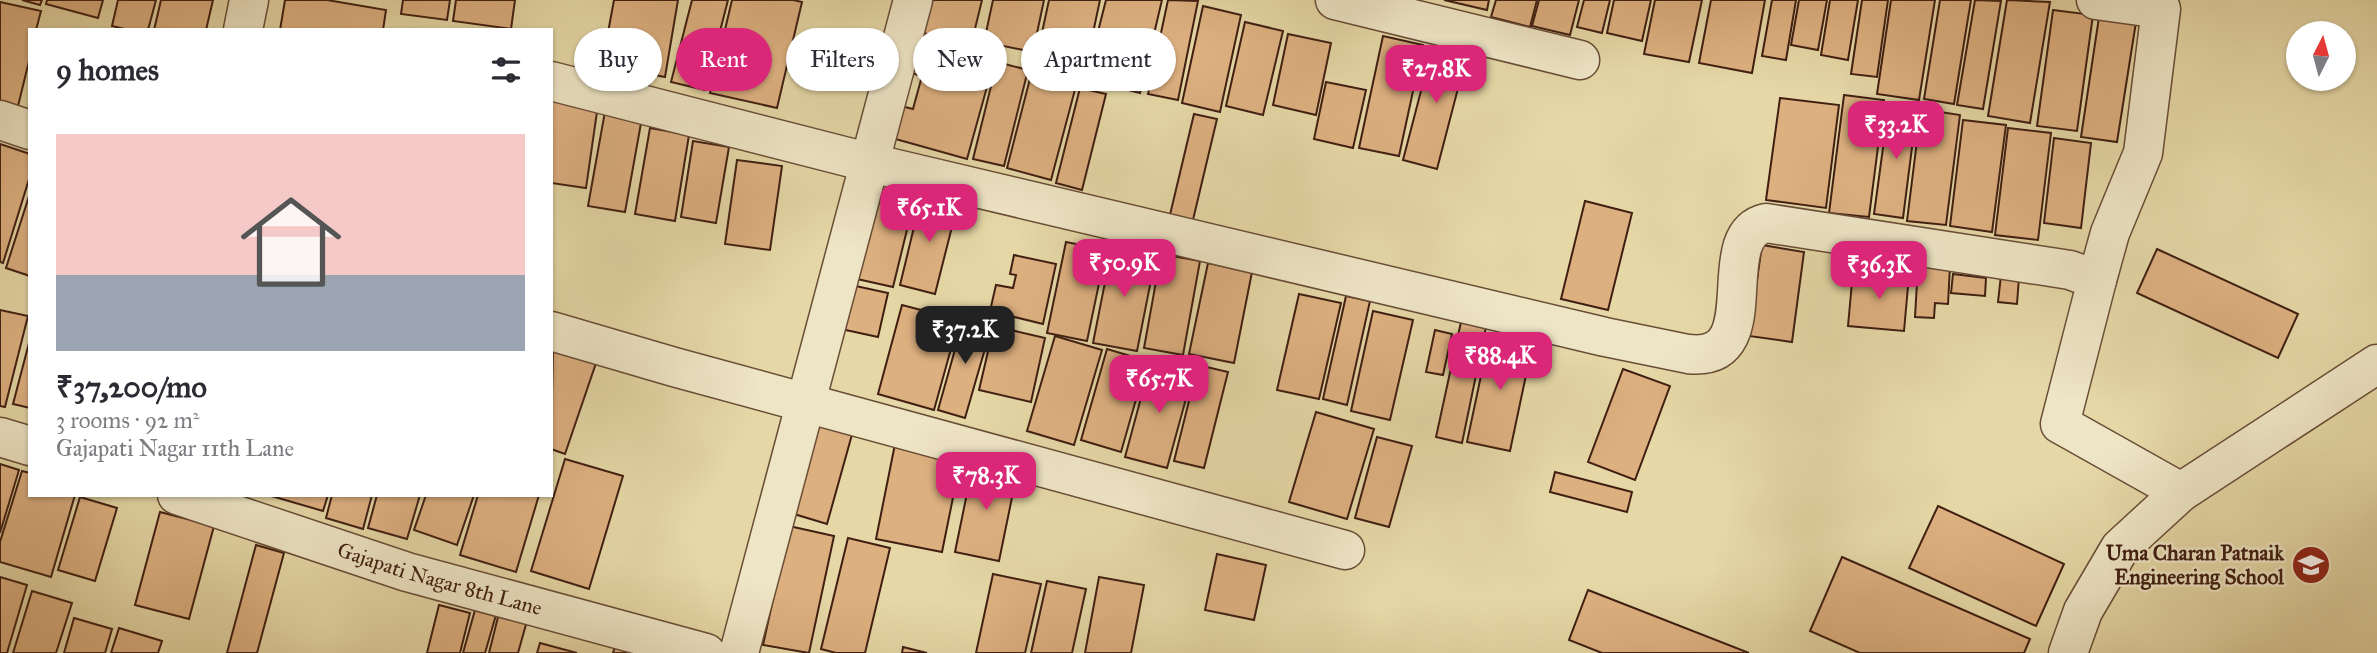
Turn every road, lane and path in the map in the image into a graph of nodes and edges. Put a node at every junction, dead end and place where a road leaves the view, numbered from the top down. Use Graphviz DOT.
graph roads {
  1 [pos="249,0"];
  2 [pos="913,0"];
  3 [pos="1335,0"];
  4 [pos="2096,0"];
  5 [pos="243,28"];
  6 [pos="1580,60"];
  7 [pos="553,82"];
  8 [pos="0,120"];
  9 [pos="28,129"];
  10 [pos="871,163"];
  11 [pos="2097,280"];
  12 [pos="553,332"];
  13 [pos="2377,364"];
  14 [pos="805,402"];
  15 [pos="0,437"];
  16 [pos="28,445"];
  17 [pos="2181,492"];
  18 [pos="183,497"];
  19 [pos="1345,550"];
  20 [pos="706,653"];
  21 [pos="739,653"];
  22 [pos="2068,653"];
  1 -- 5 [label="street"];
  2 -- 10 [label="street"];
  3 -- 6 [label="street"];
  4 -- 11 [label="street"];
  7 -- 10 [label="street"];
  8 -- 9 [label="street"];
  10 -- 11 [label="street"];
  10 -- 14 [label="street"];
  11 -- 17 [label="street"];
  12 -- 14 [label="street"];
  13 -- 17 [label="street"];
  14 -- 19 [label="street"];
  14 -- 21 [label="street"];
  15 -- 16 [label="street"];
  17 -- 22 [label="street"];
  18 -- 20 [label="street, Gajapati Nagar 8th Lane"];
}
